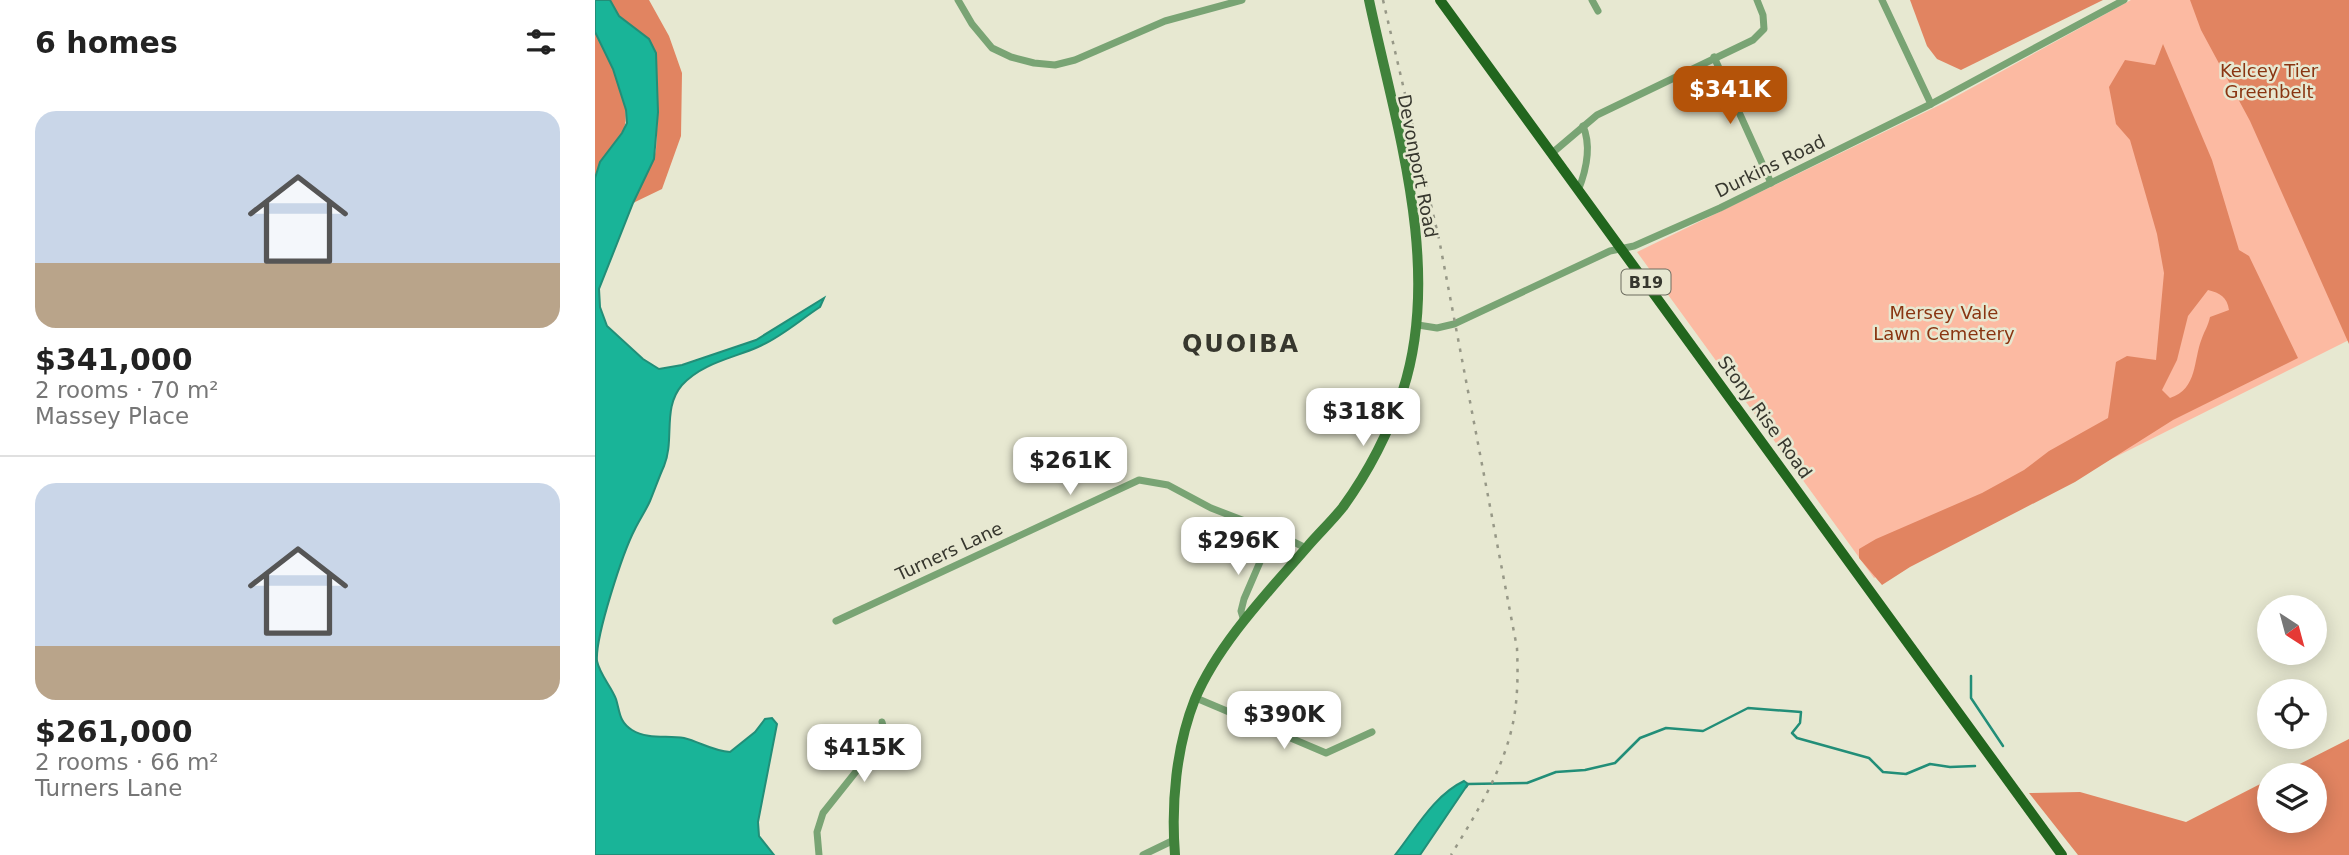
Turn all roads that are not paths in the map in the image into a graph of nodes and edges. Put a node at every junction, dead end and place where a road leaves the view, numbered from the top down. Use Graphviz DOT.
graph roads {
  1 [pos="958,0"];
  2 [pos="1243,0"];
  3 [pos="1369,0"];
  4 [pos="1440,0"];
  5 [pos="1592,0"];
  6 [pos="1757,0"];
  7 [pos="1882,0"];
  8 [pos="2124,0"];
  9 [pos="1598,11"];
  10 [pos="1714,57"];
  11 [pos="1931,104"];
  12 [pos="1583,126"];
  13 [pos="1551,154"];
  14 [pos="1771,183"];
  15 [pos="1578,192"];
  16 [pos="1621,248"];
  17 [pos="1418,325"];
  18 [pos="1273,532"];
  19 [pos="1306,548"];
  20 [pos="836,621"];
  21 [pos="1244,621"];
  22 [pos="1196,698"];
  23 [pos="883,722"];
  24 [pos="1373,732"];
  25 [pos="1174,841"];
  26 [pos="819,855"];
  27 [pos="1143,855"];
  28 [pos="1175,855"];
  29 [pos="2062,855"];
  1 -- 2 [label="street"];
  3 -- 17 [label="main road, Devonport Road"];
  4 -- 13 [label="main road, Stony Rise Road / B19"];
  5 -- 9 [label="street"];
  6 -- 10 [label="street"];
  7 -- 11 [label="street"];
  8 -- 11 [label="street, Durkins Road"];
  10 -- 12 [label="street"];
  10 -- 14 [label="street"];
  11 -- 14 [label="street, Durkins Road"];
  12 -- 13 [label="street"];
  12 -- 15 [label="street"];
  13 -- 15 [label="main road, Stony Rise Road / B19"];
  14 -- 16 [label="street, Durkins Road"];
  15 -- 16 [label="main road, Stony Rise Road / B19"];
  16 -- 17 [label="street, Durkins Road"];
  16 -- 29 [label="main road, Stony Rise Road / B19"];
  17 -- 19 [label="main road, Devonport Road"];
  18 -- 19 [label="street, Turners Lane"];
  18 -- 20 [label="street, Turners Lane"];
  18 -- 21 [label="street, Devonport Road"];
  19 -- 21 [label="main road, Devonport Road"];
  21 -- 22 [label="main road, Devonport Road"];
  22 -- 24 [label="street"];
  22 -- 25 [label="main road, Devonport Road"];
  23 -- 26 [label="street"];
  25 -- 27 [label="street"];
  25 -- 28 [label="main road, Devonport Road"];
}
